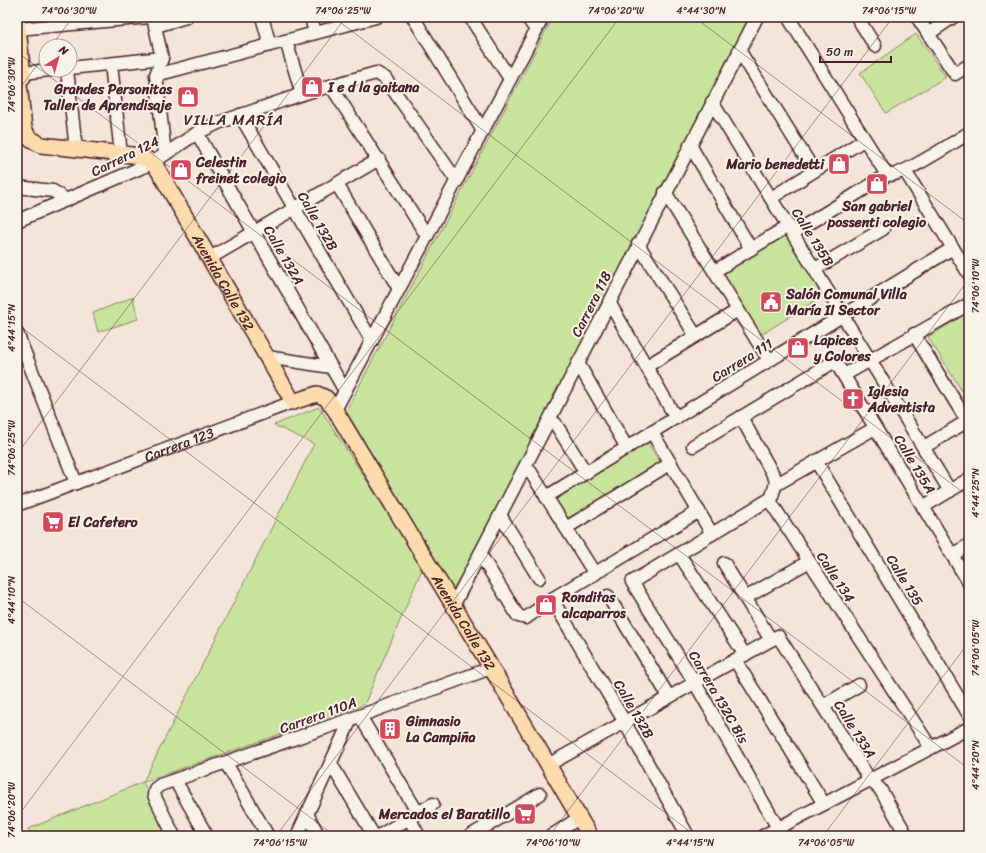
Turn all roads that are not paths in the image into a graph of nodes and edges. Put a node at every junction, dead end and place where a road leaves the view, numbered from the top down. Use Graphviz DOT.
graph roads {
  1 [pos="186,17"];
  2 [pos="262,17"];
  3 [pos="311,17"];
  4 [pos="376,17"];
  5 [pos="414,17"];
  6 [pos="470,17"];
  7 [pos="527,17"];
  8 [pos="543,17"];
  9 [pos="756,17"];
  10 [pos="788,17"];
  11 [pos="857,17"];
  12 [pos="917,17"];
  13 [pos="953,17"];
  14 [pos="357,19"];
  15 [pos="153,20"];
  16 [pos="18,23"];
  17 [pos="536,30"];
  18 [pos="315,33"];
  19 [pos="928,34"];
  20 [pos="286,41"];
  21 [pos="270,45"];
  22 [pos="875,46"];
  23 [pos="739,50"];
  24 [pos="162,58"];
  25 [pos="111,64"];
  26 [pos="969,65"];
  27 [pos="78,67"];
  28 [pos="20,70"];
  29 [pos="38,70"];
  30 [pos="156,75"];
  31 [pos="68,78"];
  32 [pos="510,79"];
  33 [pos="331,86"];
  34 [pos="302,94"];
  35 [pos="712,102"];
  36 [pos="240,115"];
  37 [pos="483,131"];
  38 [pos="197,133"];
  39 [pos="969,133"];
  40 [pos="23,138"];
  41 [pos="864,140"];
  42 [pos="52,145"];
  43 [pos="690,145"];
  44 [pos="76,148"];
  45 [pos="121,154"];
  46 [pos="165,154"];
  47 [pos="379,159"];
  48 [pos="152,163"];
  49 [pos="814,171"];
  50 [pos="905,171"];
  51 [pos="887,175"];
  52 [pos="457,181"];
  53 [pos="337,184"];
  54 [pos="17,187"];
  55 [pos="665,192"];
  56 [pos="771,198"];
  57 [pos="67,200"];
  58 [pos="293,209"];
  59 [pos="17,221"];
  60 [pos="883,229"];
  61 [pos="791,230"];
  62 [pos="254,232"];
  63 [pos="427,236"];
  64 [pos="638,244"];
  65 [pos="953,248"];
  66 [pos="751,249"];
  67 [pos="210,258"];
  68 [pos="815,269"];
  69 [pos="715,271"];
  70 [pos="969,274"];
  71 [pos="400,289"];
  72 [pos="609,302"];
  73 [pos="969,304"];
  74 [pos="738,310"];
  75 [pos="843,315"];
  76 [pos="17,332"];
  77 [pos="914,334"];
  78 [pos="696,336"];
  79 [pos="372,341"];
  80 [pos="267,357"];
  81 [pos="770,360"];
  82 [pos="871,361"];
  83 [pos="578,364"];
  84 [pos="647,366"];
  85 [pos="331,367"];
  86 [pos="844,376"];
  87 [pos="345,391"];
  88 [pos="292,402"];
  89 [pos="335,410"];
  90 [pos="741,417"];
  91 [pos="676,418"];
  92 [pos="968,420"];
  93 [pos="555,423"];
  94 [pos="876,428"];
  95 [pos="652,432"];
  96 [pos="693,446"];
  97 [pos="924,447"];
  98 [pos="626,448"];
  99 [pos="816,461"];
  100 [pos="670,463"];
  101 [pos="530,471"];
  102 [pos="586,473"];
  103 [pos="969,479"];
  104 [pos="76,483"];
  105 [pos="777,484"];
  106 [pos="950,490"];
  107 [pos="546,497"];
  108 [pos="770,499"];
  109 [pos="17,505"];
  110 [pos="923,507"];
  111 [pos="699,511"];
  112 [pos="500,515"];
  113 [pos="566,528"];
  114 [pos="712,534"];
  115 [pos="969,545"];
  116 [pos="480,554"];
  117 [pos="678,554"];
  118 [pos="952,555"];
  119 [pos="808,562"];
  120 [pos="724,563"];
  121 [pos="595,574"];
  122 [pos="539,578"];
  123 [pos="969,583"];
  124 [pos="608,596"];
  125 [pos="745,598"];
  126 [pos="552,599"];
  127 [pos="453,606"];
  128 [pos="775,638"];
  129 [pos="740,658"];
  130 [pos="491,668"];
  131 [pos="695,683"];
  132 [pos="859,685"];
  133 [pos="669,697"];
  134 [pos="823,706"];
  135 [pos="969,715"];
  136 [pos="356,717"];
  137 [pos="624,721"];
  138 [pos="969,728"];
  139 [pos="931,748"];
  140 [pos="226,763"];
  141 [pos="331,764"];
  142 [pos="548,765"];
  143 [pos="175,780"];
  144 [pos="870,780"];
  145 [pos="540,794"];
  146 [pos="433,804"];
  147 [pos="824,804"];
  148 [pos="307,814"];
  149 [pos="413,816"];
  150 [pos="580,818"];
  151 [pos="778,828"];
  152 [pos="174,836"];
  153 [pos="207,836"];
  154 [pos="268,836"];
  155 [pos="297,836"];
  156 [pos="319,836"];
  157 [pos="374,836"];
  158 [pos="379,836"];
  159 [pos="419,836"];
  160 [pos="470,836"];
  161 [pos="551,836"];
  162 [pos="590,836"];
  163 [pos="688,836"];
  164 [pos="763,836"];
  165 [pos="906,836"];
  1 -- 15 [label="street"];
  2 -- 21 [label="street"];
  3 -- 18 [label="street"];
  4 -- 14 [label="street"];
  5 -- 37 [label="street"];
  6 -- 32 [label="street"];
  7 -- 17 [label="street"];
  8 -- 17 [label="street"];
  9 -- 23 [label="street, Carrera 118"];
  10 -- 41 [label="street"];
  11 -- 22 [label="street"];
  12 -- 19 [label="street"];
  13 -- 19 [label="street"];
  14 -- 18 [label="street"];
  15 -- 16 [label="street"];
  15 -- 24 [label="street"];
  16 -- 28 [label="main road"];
  17 -- 32 [label="street"];
  18 -- 20 [label="street"];
  19 -- 26 [label="street"];
  20 -- 21 [label="street"];
  20 -- 34 [label="street"];
  21 -- 30 [label="street"];
  23 -- 35 [label="street, Carrera 118"];
  23 -- 49 [label="street"];
  24 -- 25 [label="street"];
  24 -- 30 [label="street"];
  25 -- 27 [label="street"];
  25 -- 45 [label="street"];
  28 -- 29 [label="street"];
  28 -- 40 [label="main road"];
  28 -- 42 [label="main road"];
  30 -- 46 [label="street"];
  31 -- 44 [label="street"];
  32 -- 37 [label="street"];
  33 -- 34 [label="street, Carrera 124"];
  33 -- 47 [label="street"];
  33 -- 52 [label="street, Carrera 124"];
  34 -- 36 [label="street, Carrera 124"];
  35 -- 43 [label="street, Carrera 118"];
  35 -- 56 [label="street, Calle 135B"];
  36 -- 38 [label="street, Carrera 124"];
  36 -- 58 [label="street, Calle 132B"];
  37 -- 52 [label="street"];
  38 -- 46 [label="street, Carrera 124"];
  38 -- 62 [label="street, Calle 132A"];
  39 -- 50 [label="street"];
  40 -- 42 [label="main road"];
  41 -- 49 [label="street"];
  41 -- 51 [label="street"];
  42 -- 44 [label="main road"];
  43 -- 55 [label="street, Carrera 118"];
  43 -- 66 [label="street"];
  44 -- 45 [label="main road"];
  45 -- 48 [label="main road"];
  46 -- 48 [label="street, Carrera 124"];
  47 -- 53 [label="street"];
  47 -- 63 [label="street"];
  48 -- 57 [label="street, Carrera 124"];
  48 -- 67 [label="main road, Avenida Calle 132"];
  49 -- 56 [label="street"];
  50 -- 51 [label="street"];
  50 -- 65 [label="street"];
  51 -- 61 [label="street"];
  52 -- 63 [label="street"];
  53 -- 58 [label="street"];
  53 -- 71 [label="street"];
  54 -- 57 [label="street"];
  55 -- 64 [label="street, Carrera 118"];
  55 -- 69 [label="street"];
  56 -- 61 [label="street, Calle 135B"];
  57 -- 59 [label="street, Carrera 124"];
  58 -- 62 [label="street"];
  58 -- 79 [label="street, Calle 132B"];
  60 -- 68 [label="street"];
  61 -- 66 [label="street"];
  61 -- 68 [label="street, Calle 135B"];
  62 -- 67 [label="street"];
  62 -- 85 [label="street, Calle 132A"];
  63 -- 71 [label="street"];
  64 -- 72 [label="street, Carrera 118"];
  64 -- 78 [label="street"];
  65 -- 70 [label="street"];
  65 -- 75 [label="street, Carrera 111"];
  66 -- 69 [label="street"];
  67 -- 80 [label="main road, Avenida Calle 132"];
  68 -- 75 [label="street, Calle 135B"];
  69 -- 74 [label="street"];
  71 -- 79 [label="street"];
  72 -- 83 [label="street, Carrera 118"];
  72 -- 84 [label="street"];
  73 -- 77 [label="street"];
  74 -- 78 [label="street"];
  74 -- 81 [label="street"];
  75 -- 81 [label="street, Carrera 111"];
  75 -- 82 [label="street, Calle 135B"];
  76 -- 104 [label="street"];
  77 -- 82 [label="street"];
  77 -- 92 [label="street"];
  78 -- 84 [label="street"];
  79 -- 87 [label="street"];
  80 -- 85 [label="street"];
  80 -- 88 [label="main road, Avenida Calle 132"];
  81 -- 91 [label="street, Carrera 111"];
  82 -- 86 [label="street"];
  82 -- 97 [label="street, Calle 135B"];
  83 -- 98 [label="street"];
  83 -- 112 [label="street, Carrera 118"];
  84 -- 91 [label="street"];
  85 -- 87 [label="street, Calle 132A"];
  86 -- 90 [label="street, Calle 135A"];
  86 -- 94 [label="street, Calle 135A"];
  87 -- 89 [label="street"];
  88 -- 89 [label="main road, Carrera 123"];
  88 -- 104 [label="street, Carrera 123"];
  89 -- 127 [label="main road, Avenida Calle 132"];
  90 -- 96 [label="street"];
  90 -- 105 [label="street"];
  91 -- 95 [label="street, Carrera 111"];
  92 -- 97 [label="street"];
  93 -- 102 [label="street"];
  94 -- 99 [label="street"];
  94 -- 110 [label="street, Calle 135A"];
  95 -- 98 [label="street, Carrera 111"];
  95 -- 100 [label="street"];
  97 -- 106 [label="street, Calle 135B"];
  98 -- 102 [label="street, Carrera 111"];
  99 -- 105 [label="street"];
  99 -- 135 [label="street, Calle 135"];
  100 -- 111 [label="street"];
  100 -- 113 [label="street"];
  101 -- 107 [label="street"];
  102 -- 107 [label="street, Carrera 111"];
  103 -- 106 [label="street"];
  104 -- 109 [label="street, Carrera 123"];
  105 -- 108 [label="street"];
  106 -- 110 [label="street"];
  107 -- 113 [label="street"];
  108 -- 114 [label="street"];
  108 -- 119 [label="street, Calle 134"];
  110 -- 118 [label="street, Calle 135A"];
  111 -- 114 [label="street"];
  111 -- 121 [label="street"];
  112 -- 116 [label="street, Carrera 118"];
  112 -- 122 [label="street"];
  113 -- 121 [label="street"];
  114 -- 117 [label="street"];
  115 -- 118 [label="street"];
  116 -- 126 [label="street"];
  116 -- 127 [label="street, Carrera 118"];
  117 -- 129 [label="street"];
  117 -- 131 [label="street, Carrera 132C Bis"];
  118 -- 123 [label="street, Calle 135A"];
  119 -- 125 [label="street"];
  119 -- 139 [label="street, Calle 134"];
  120 -- 125 [label="street, Calle 133A"];
  121 -- 126 [label="street"];
  124 -- 133 [label="street"];
  125 -- 128 [label="street, Calle 133A"];
  126 -- 137 [label="street, Calle 132B"];
  127 -- 130 [label="main road, Avenida Calle 132"];
  128 -- 129 [label="street"];
  128 -- 134 [label="street, Calle 133A"];
  129 -- 131 [label="street"];
  129 -- 147 [label="street"];
  130 -- 136 [label="street, Carrera 110A"];
  130 -- 142 [label="main road, Avenida Calle 132"];
  131 -- 133 [label="street"];
  131 -- 151 [label="street, Carrera 132C Bis"];
  132 -- 134 [label="street"];
  133 -- 137 [label="street"];
  134 -- 144 [label="street, Calle 133A"];
  136 -- 140 [label="street, Carrera 110A"];
  136 -- 141 [label="street"];
  136 -- 149 [label="street"];
  137 -- 142 [label="street"];
  137 -- 163 [label="street, Calle 132B"];
  138 -- 139 [label="street"];
  139 -- 144 [label="street"];
  140 -- 143 [label="street, Carrera 110A"];
  140 -- 154 [label="street"];
  141 -- 148 [label="street"];
  141 -- 157 [label="street"];
  142 -- 150 [label="main road, Avenida Calle 132"];
  143 -- 152 [label="street, Carrera 110A"];
  143 -- 153 [label="street"];
  144 -- 147 [label="street"];
  144 -- 165 [label="street, Calle 133A"];
  145 -- 160 [label="street"];
  146 -- 149 [label="street"];
  147 -- 151 [label="street"];
  148 -- 155 [label="street"];
  148 -- 156 [label="street"];
  149 -- 158 [label="street"];
  149 -- 159 [label="street"];
  150 -- 161 [label="street"];
  150 -- 162 [label="main road, Avenida Calle 132"];
  151 -- 164 [label="street"];
}
